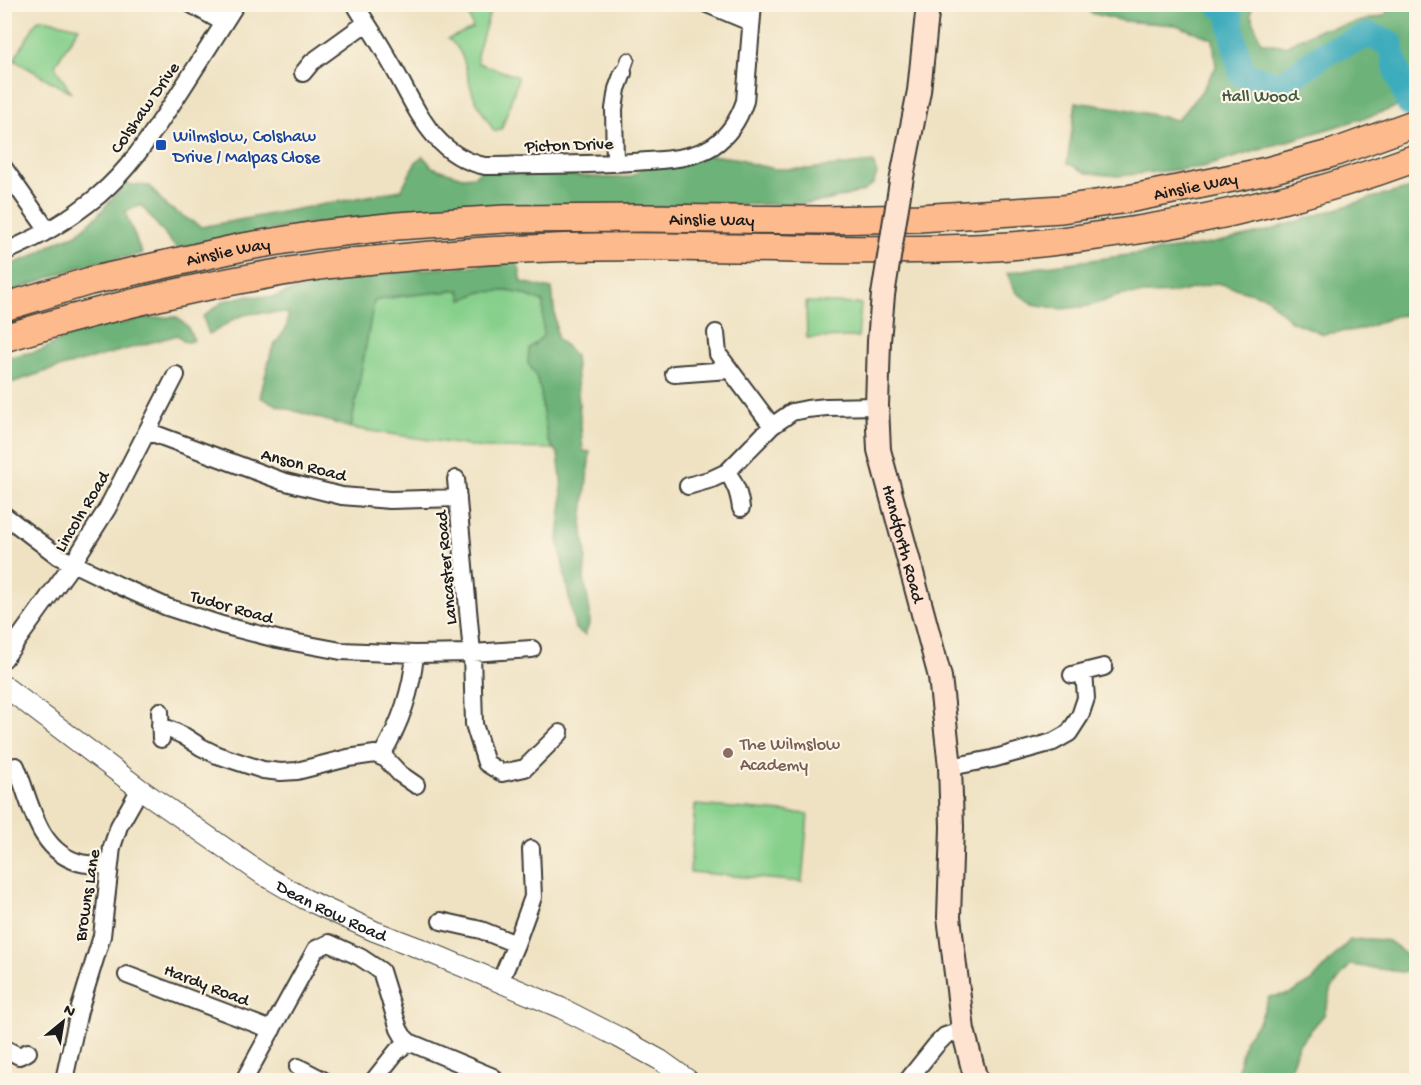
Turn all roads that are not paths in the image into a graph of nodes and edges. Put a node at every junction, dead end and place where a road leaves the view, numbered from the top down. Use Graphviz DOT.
graph roads {
  1 [pos="191,4"];
  2 [pos="236,4"];
  3 [pos="355,4"];
  4 [pos="707,4"];
  5 [pos="753,4"];
  6 [pos="928,4"];
  7 [pos="750,22"];
  8 [pos="224,23"];
  9 [pos="366,23"];
  10 [pos="626,66"];
  11 [pos="303,73"];
  12 [pos="1416,123"];
  13 [pos="1416,158"];
  14 [pos="615,163"];
  15 [pos="4,168"];
  16 [pos="48,231"];
  17 [pos="4,252"];
  18 [pos="4,307"];
  19 [pos="716,333"];
  20 [pos="4,338"];
  21 [pos="729,370"];
  22 [pos="674,374"];
  23 [pos="176,375"];
  24 [pos="877,406"];
  25 [pos="772,426"];
  26 [pos="147,431"];
  27 [pos="727,472"];
  28 [pos="456,479"];
  29 [pos="688,486"];
  30 [pos="458,498"];
  31 [pos="741,508"];
  32 [pos="4,515"];
  33 [pos="73,564"];
  34 [pos="532,649"];
  35 [pos="472,653"];
  36 [pos="415,654"];
  37 [pos="4,659"];
  38 [pos="1104,667"];
  39 [pos="4,686"];
  40 [pos="160,725"];
  41 [pos="560,733"];
  42 [pos="381,756"];
  43 [pos="16,766"];
  44 [pos="950,767"];
  45 [pos="416,785"];
  46 [pos="140,789"];
  47 [pos="531,849"];
  48 [pos="109,866"];
  49 [pos="441,921"];
  50 [pos="516,944"];
  51 [pos="127,975"];
  52 [pos="500,982"];
  53 [pos="272,1030"];
  54 [pos="963,1030"];
  55 [pos="409,1042"];
  56 [pos="4,1048"];
  57 [pos="28,1052"];
  58 [pos="298,1067"];
  59 [pos="493,1077"];
  60 [pos="64,1080"];
  61 [pos="244,1080"];
  62 [pos="322,1080"];
  63 [pos="374,1080"];
  64 [pos="688,1080"];
  65 [pos="908,1080"];
  66 [pos="976,1080"];
  1 -- 8 [label="street"];
  2 -- 8 [label="street, Colshaw Drive"];
  3 -- 9 [label="street, Picton Drive"];
  4 -- 7 [label="street"];
  5 -- 7 [label="street, Picton Drive"];
  6 -- 24 [label="main road, Handforth Road, bridge"];
  7 -- 14 [label="street, Picton Drive"];
  8 -- 16 [label="street, Colshaw Drive"];
  9 -- 11 [label="street"];
  9 -- 14 [label="street, Picton Drive"];
  10 -- 14 [label="street"];
  12 -- 18 [label="highway, Ainslie Way"];
  13 -- 20 [label="highway, Ainslie Way"];
  15 -- 16 [label="street"];
  16 -- 17 [label="street, Colshaw Drive"];
  19 -- 21 [label="street"];
  21 -- 22 [label="street"];
  21 -- 25 [label="street"];
  23 -- 26 [label="street, Lincoln Road"];
  24 -- 25 [label="street"];
  24 -- 44 [label="main road, Handforth Road"];
  25 -- 27 [label="street"];
  26 -- 30 [label="street, Anson Road"];
  26 -- 33 [label="street, Lincoln Road"];
  27 -- 29 [label="street"];
  27 -- 31 [label="street"];
  28 -- 30 [label="street, Lancaster Road"];
  30 -- 35 [label="street, Lancaster Road"];
  32 -- 33 [label="street, Tudor Road"];
  33 -- 36 [label="street, Tudor Road"];
  33 -- 37 [label="street, Lincoln Road"];
  34 -- 35 [label="street, Tudor Road"];
  35 -- 36 [label="street, Tudor Road"];
  35 -- 41 [label="street"];
  36 -- 42 [label="street"];
  38 -- 44 [label="street"];
  39 -- 46 [label="street, Dean Row Road"];
  40 -- 42 [label="street"];
  42 -- 45 [label="street"];
  43 -- 48 [label="street"];
  44 -- 54 [label="main road, Handforth Road"];
  46 -- 48 [label="street, Browns Lane"];
  46 -- 52 [label="street, Dean Row Road"];
  47 -- 50 [label="street"];
  48 -- 60 [label="street, Browns Lane"];
  49 -- 50 [label="street"];
  50 -- 52 [label="street"];
  51 -- 53 [label="street, Hardy Road"];
  52 -- 64 [label="street, Dean Row Road"];
  53 -- 55 [label="street"];
  53 -- 61 [label="street"];
  54 -- 65 [label="street"];
  54 -- 66 [label="main road, Handforth Road"];
  55 -- 59 [label="street"];
  55 -- 63 [label="street"];
  56 -- 57 [label="street"];
  58 -- 62 [label="street"];
}
